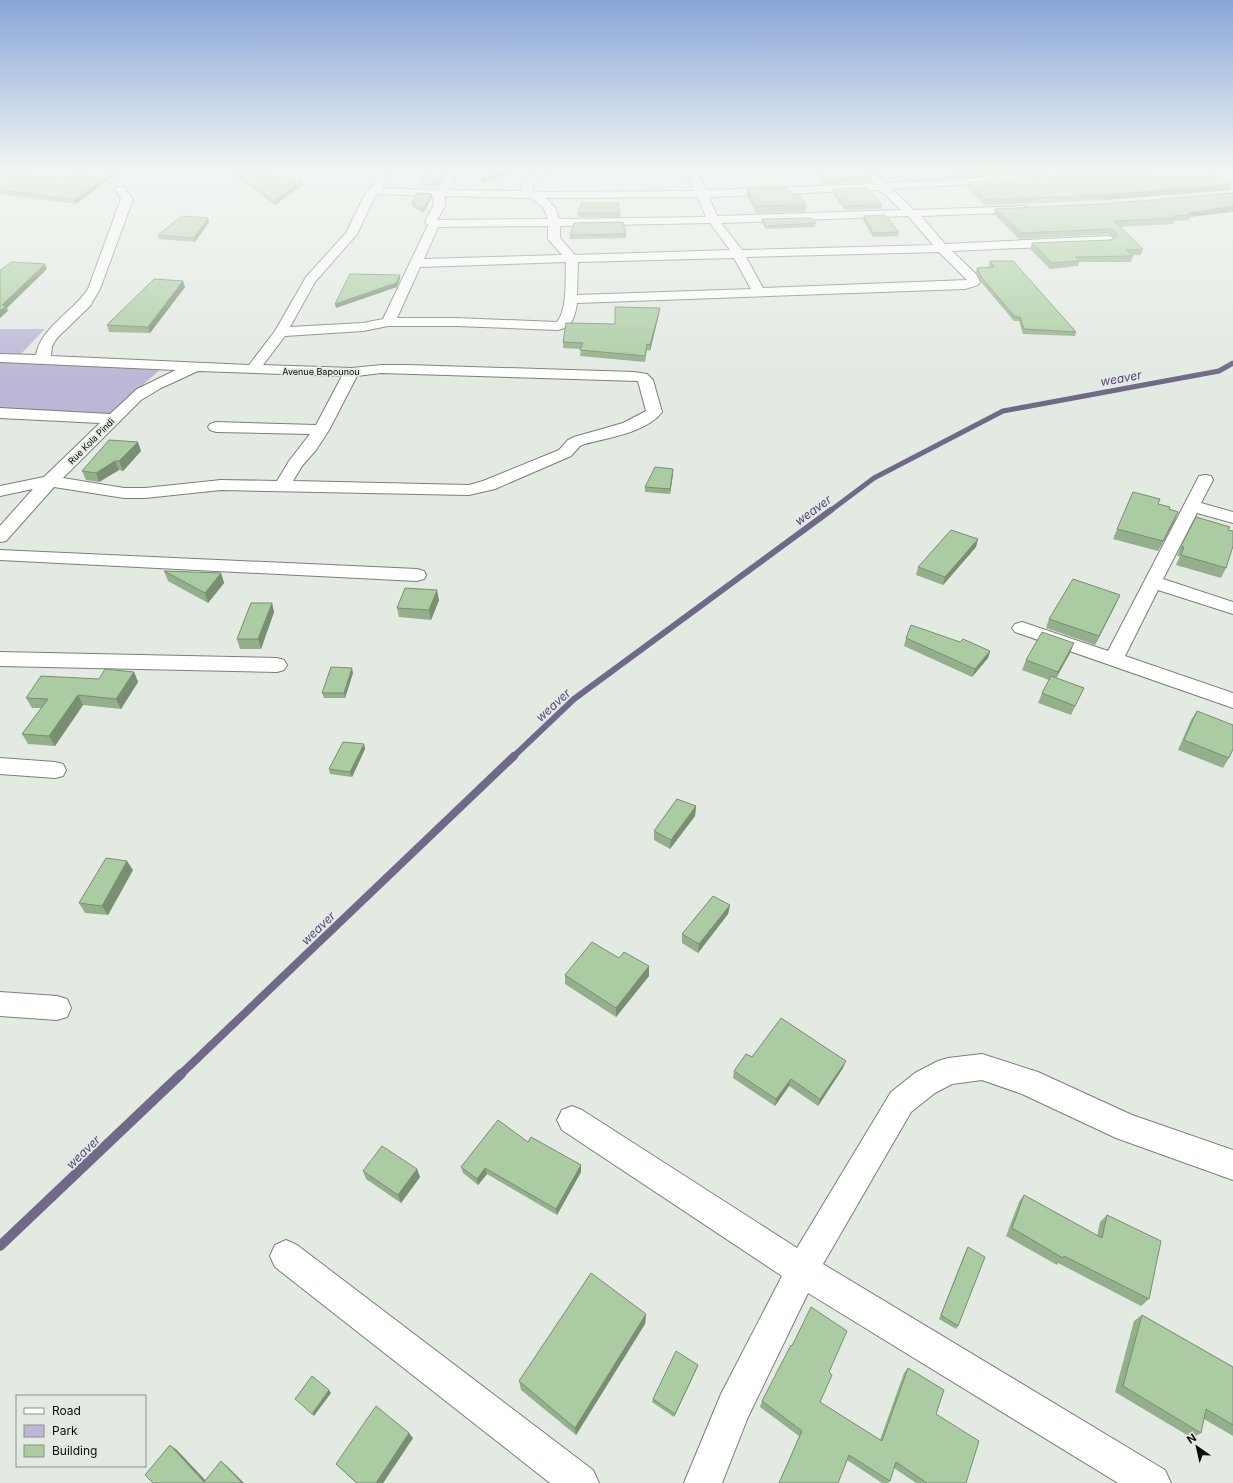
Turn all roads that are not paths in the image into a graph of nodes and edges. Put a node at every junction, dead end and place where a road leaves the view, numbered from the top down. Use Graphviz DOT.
graph roads {
  1 [pos="112,240"];
  2 [pos="346,240"];
  3 [pos="427,240"];
  4 [pos="555,240"];
  5 [pos="729,240"];
  6 [pos="936,240"];
  7 [pos="1104,240"];
  8 [pos="942,248"];
  9 [pos="738,252"];
  10 [pos="572,260"];
  11 [pos="416,263"];
  12 [pos="759,292"];
  13 [pos="572,299"];
  14 [pos="388,322"];
  15 [pos="281,332"];
  16 [pos="0,358"];
  17 [pos="43,359"];
  18 [pos="199,367"];
  19 [pos="252,369"];
  20 [pos="352,372"];
  21 [pos="0,413"];
  22 [pos="113,419"];
  23 [pos="216,427"];
  24 [pos="321,430"];
  25 [pos="1205,480"];
  26 [pos="50,481"];
  27 [pos="282,486"];
  28 [pos="0,491"];
  29 [pos="1192,506"];
  30 [pos="1233,518"];
  31 [pos="0,537"];
  32 [pos="0,555"];
  33 [pos="417,576"];
  34 [pos="1152,582"];
  35 [pos="1233,608"];
  36 [pos="1022,628"];
  37 [pos="0,659"];
  38 [pos="1114,659"];
  39 [pos="277,665"];
  40 [pos="1233,701"];
  41 [pos="0,766"];
  42 [pos="55,770"];
  43 [pos="0,1004"];
  44 [pos="57,1008"];
  45 [pos="572,1120"];
  46 [pos="1233,1165"];
  47 [pos="286,1256"];
  48 [pos="802,1270"];
  49 [pos="580,1483"];
  50 [pos="703,1483"];
  51 [pos="1152,1483"];
  1 -- 17 [label="street"];
  2 -- 15 [label="street"];
  3 -- 11 [label="street"];
  4 -- 10 [label="street"];
  5 -- 9 [label="street"];
  6 -- 8 [label="street"];
  7 -- 8 [label="street"];
  8 -- 9 [label="street"];
  8 -- 12 [label="street"];
  9 -- 10 [label="street"];
  9 -- 12 [label="street"];
  10 -- 11 [label="street"];
  10 -- 13 [label="street"];
  11 -- 14 [label="street"];
  12 -- 13 [label="street"];
  13 -- 14 [label="street"];
  14 -- 15 [label="street"];
  15 -- 19 [label="street"];
  16 -- 17 [label="street, Avenue Bapounou"];
  17 -- 18 [label="street, Avenue Bapounou"];
  18 -- 19 [label="street, Avenue Bapounou"];
  18 -- 22 [label="street, Rue Kola Pindi"];
  19 -- 20 [label="street, Avenue Bapounou"];
  20 -- 24 [label="street"];
  20 -- 27 [label="street, Avenue Bapounou"];
  21 -- 22 [label="street"];
  22 -- 26 [label="street, Rue Kola Pindi"];
  23 -- 24 [label="street"];
  24 -- 27 [label="street"];
  25 -- 29 [label="street"];
  26 -- 27 [label="street"];
  26 -- 28 [label="street"];
  26 -- 31 [label="street, Rue Kola Pindi"];
  29 -- 30 [label="street"];
  29 -- 34 [label="street"];
  32 -- 33 [label="street"];
  34 -- 35 [label="street"];
  34 -- 38 [label="street"];
  36 -- 38 [label="street"];
  37 -- 39 [label="street"];
  38 -- 40 [label="street"];
  41 -- 42 [label="street"];
  43 -- 44 [label="street"];
  45 -- 48 [label="street"];
  46 -- 48 [label="street"];
  47 -- 49 [label="street"];
  48 -- 50 [label="street"];
  48 -- 51 [label="street"];
}
